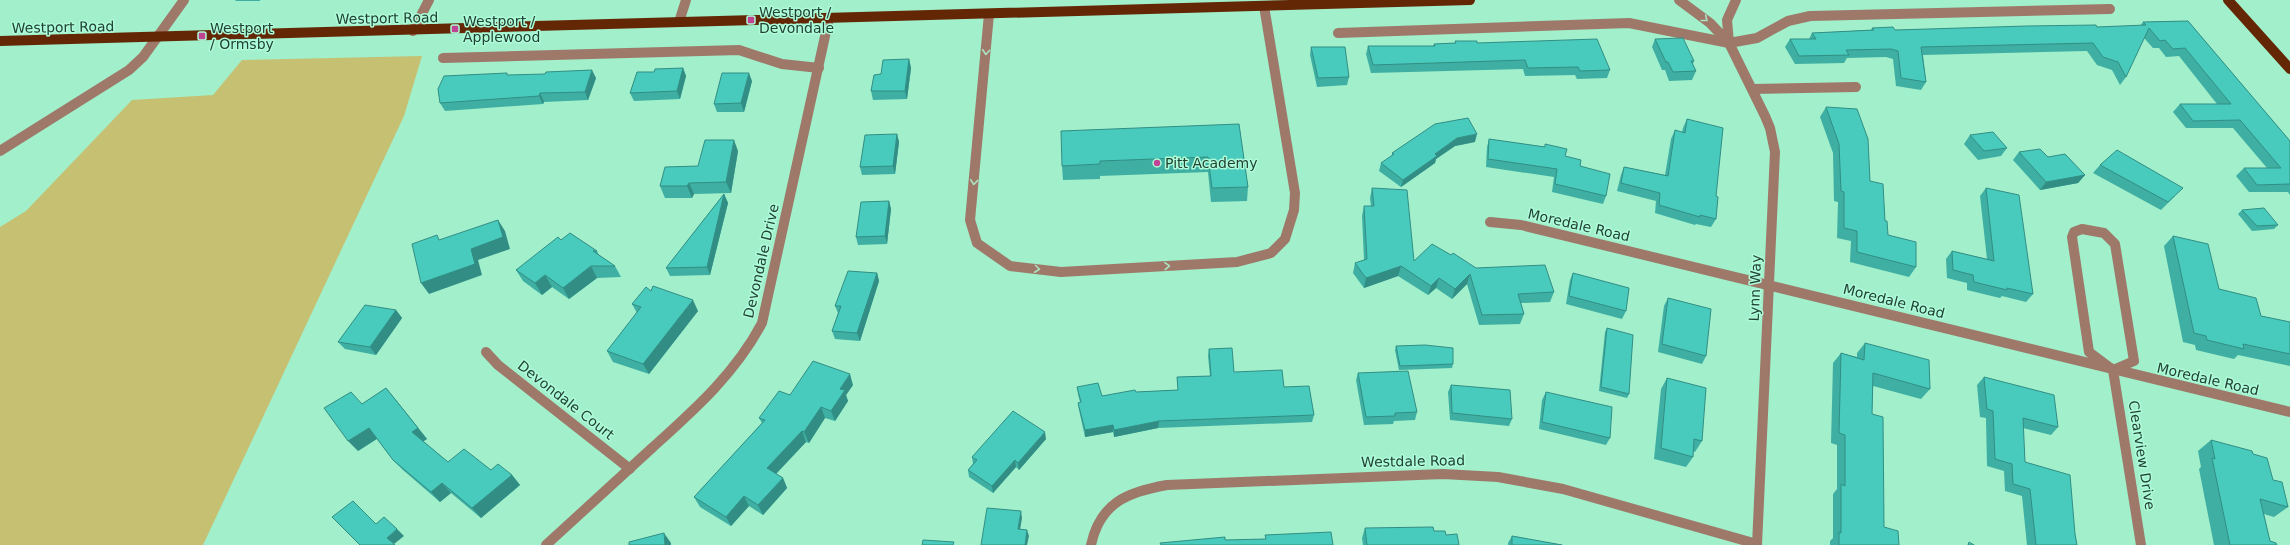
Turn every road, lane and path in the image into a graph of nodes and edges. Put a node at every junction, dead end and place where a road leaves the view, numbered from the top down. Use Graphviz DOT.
graph roads {
  1 [pos="184,0"];
  2 [pos="429,0"];
  3 [pos="686,0"];
  4 [pos="1470,0"];
  5 [pos="1679,0"];
  6 [pos="1736,0"];
  7 [pos="2228,0"];
  8 [pos="1264,6"];
  9 [pos="2110,9"];
  10 [pos="989,14"];
  11 [pos="829,18"];
  12 [pos="679,22"];
  13 [pos="413,30"];
  14 [pos="1338,33"];
  15 [pos="158,38"];
  16 [pos="0,41"];
  17 [pos="1728,43"];
  18 [pos="443,58"];
  19 [pos="819,68"];
  20 [pos="2290,69"];
  21 [pos="1856,87"];
  22 [pos="1752,90"];
  23 [pos="0,151"];
  24 [pos="1490,222"];
  25 [pos="1769,284"];
  26 [pos="486,352"];
  27 [pos="2113,370"];
  28 [pos="2290,412"];
  29 [pos="630,470"];
  30 [pos="1757,544"];
  31 [pos="546,545"];
  32 [pos="1091,545"];
  33 [pos="2141,545"];
  1 -- 15 [label="street"];
  2 -- 13 [label="street"];
  3 -- 12 [label="street"];
  4 -- 8 [label="main road, Westport Road"];
  5 -- 17 [label="street, Lynn Way, one-way"];
  6 -- 17 [label="street, Lynn Way"];
  7 -- 20 [label="main road"];
  8 -- 10 [label="main road, Westport Road"];
  10 -- 8 [label="street, one-way"];
  9 -- 17 [label="street"];
  10 -- 11 [label="main road, Westport Road"];
  11 -- 12 [label="main road, Westport Road"];
  11 -- 19 [label="street, Devondale Drive"];
  12 -- 13 [label="main road, Westport Road"];
  13 -- 15 [label="main road, Westport Road"];
  14 -- 17 [label="street"];
  15 -- 16 [label="main road, Westport Road"];
  15 -- 23 [label="street"];
  17 -- 22 [label="street, Lynn Way"];
  18 -- 19 [label="street"];
  19 -- 29 [label="street, Devondale Drive"];
  21 -- 22 [label="street"];
  22 -- 25 [label="street, Lynn Way"];
  24 -- 25 [label="street, Moredale Road"];
  25 -- 27 [label="street, Moredale Road"];
  25 -- 30 [label="street, Lynn Way"];
  26 -- 29 [label="street, Devondale Court"];
  27 -- 27 [label="street"];
  27 -- 28 [label="street, Moredale Road"];
  27 -- 33 [label="street, Clearview Drive"];
  29 -- 31 [label="street, Devondale Drive"];
  30 -- 32 [label="street, Westdale Road"];
}
